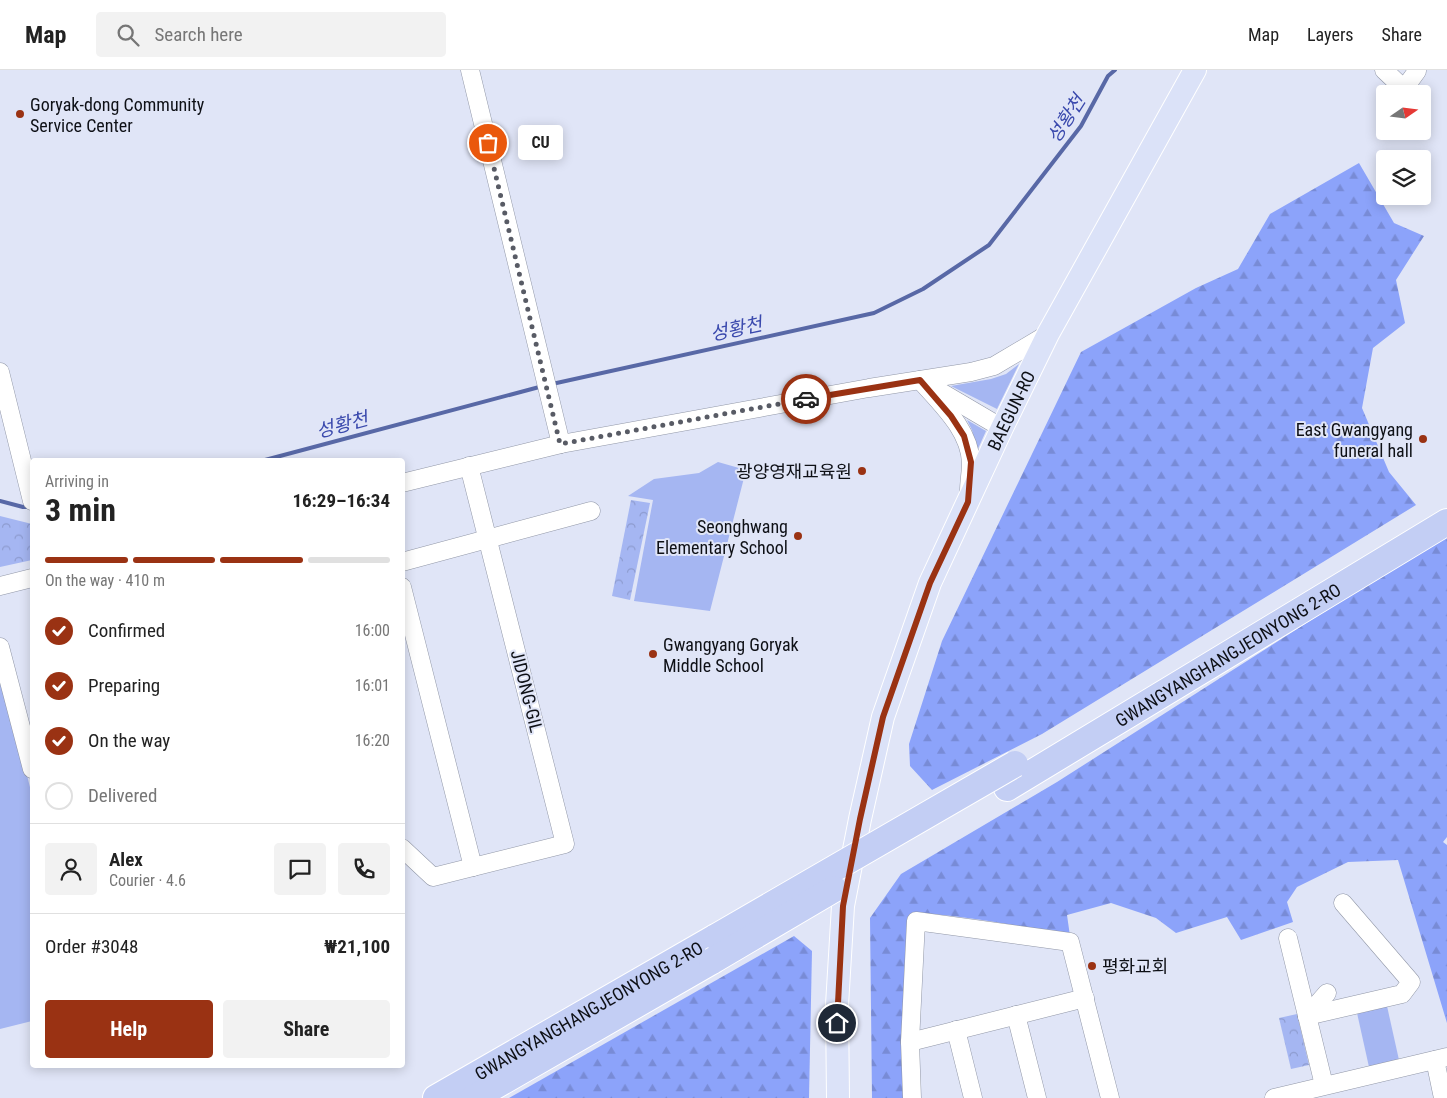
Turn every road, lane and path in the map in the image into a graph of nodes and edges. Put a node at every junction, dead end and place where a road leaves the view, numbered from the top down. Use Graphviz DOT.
graph roads {
  1 [pos="470,70"];
  2 [pos="1195,70"];
  3 [pos="1384,70"];
  4 [pos="1417,71"];
  5 [pos="1048,334"];
  6 [pos="0,372"];
  7 [pos="920,380"];
  8 [pos="1002,428"];
  9 [pos="12,440"];
  10 [pos="560,444"];
  11 [pos="468,466"];
  12 [pos="405,482"];
  13 [pos="30,495"];
  14 [pos="968,502"];
  15 [pos="1447,502"];
  16 [pos="591,511"];
  17 [pos="1447,522"];
  18 [pos="488,539"];
  19 [pos="405,561"];
  20 [pos="30,578"];
  21 [pos="0,586"];
  22 [pos="405,599"];
  23 [pos="0,647"];
  24 [pos="30,761"];
  25 [pos="1011,776"];
  26 [pos="405,851"];
  27 [pos="474,867"];
  28 [pos="1343,903"];
  29 [pos="1288,938"];
  30 [pos="1327,993"];
  31 [pos="1085,998"];
  32 [pos="1016,1015"];
  33 [pos="1308,1016"];
  34 [pos="956,1030"];
  35 [pos="910,1042"];
  36 [pos="1441,1058"];
  37 [pos="1324,1085"];
  38 [pos="474,1087"];
  39 [pos="422,1098"];
  40 [pos="436,1098"];
  41 [pos="838,1098"];
  42 [pos="912,1098"];
  43 [pos="973,1098"];
  44 [pos="1037,1098"];
  45 [pos="1110,1098"];
  46 [pos="1274,1098"];
  47 [pos="1443,1098"];
  1 -- 10 [label="street"];
  2 -- 5 [label="main road, BAEGUN-RO"];
  3 -- 4 [label="street"];
  5 -- 7 [label="street"];
  5 -- 8 [label="main road, BAEGUN-RO"];
  6 -- 9 [label="street"];
  7 -- 8 [label="street"];
  7 -- 10 [label="street"];
  7 -- 14 [label="street"];
  8 -- 14 [label="main road, BAEGUN-RO"];
  9 -- 13 [label="street"];
  10 -- 11 [label="street"];
  11 -- 12 [label="street"];
  11 -- 18 [label="street, JIDONG-GIL"];
  14 -- 41 [label="main road, BAEGUN-RO"];
  15 -- 25 [label="highway, GWANGYANGHANGJEONYONG 2-RO"];
  16 -- 18 [label="street"];
  17 -- 25 [label="highway, GWANGYANGHANGJEONYONG 2-RO"];
  18 -- 19 [label="street"];
  18 -- 27 [label="street, JIDONG-GIL"];
  20 -- 21 [label="street"];
  22 -- 27 [label="street"];
  23 -- 24 [label="street"];
  25 -- 38 [label="highway, GWANGYANGHANGJEONYONG 2-RO, bridge"];
  26 -- 27 [label="street"];
  28 -- 33 [label="street"];
  29 -- 33 [label="street"];
  30 -- 33 [label="street"];
  31 -- 32 [label="street"];
  31 -- 35 [label="street"];
  31 -- 45 [label="street"];
  32 -- 34 [label="street"];
  32 -- 44 [label="street"];
  33 -- 37 [label="street"];
  34 -- 35 [label="street"];
  34 -- 43 [label="street"];
  35 -- 42 [label="street"];
  36 -- 37 [label="street"];
  36 -- 47 [label="street"];
  37 -- 46 [label="street"];
  38 -- 39 [label="highway"];
  38 -- 40 [label="highway, GWANGYANGHANGJEONYONG 2-RO"];
}
